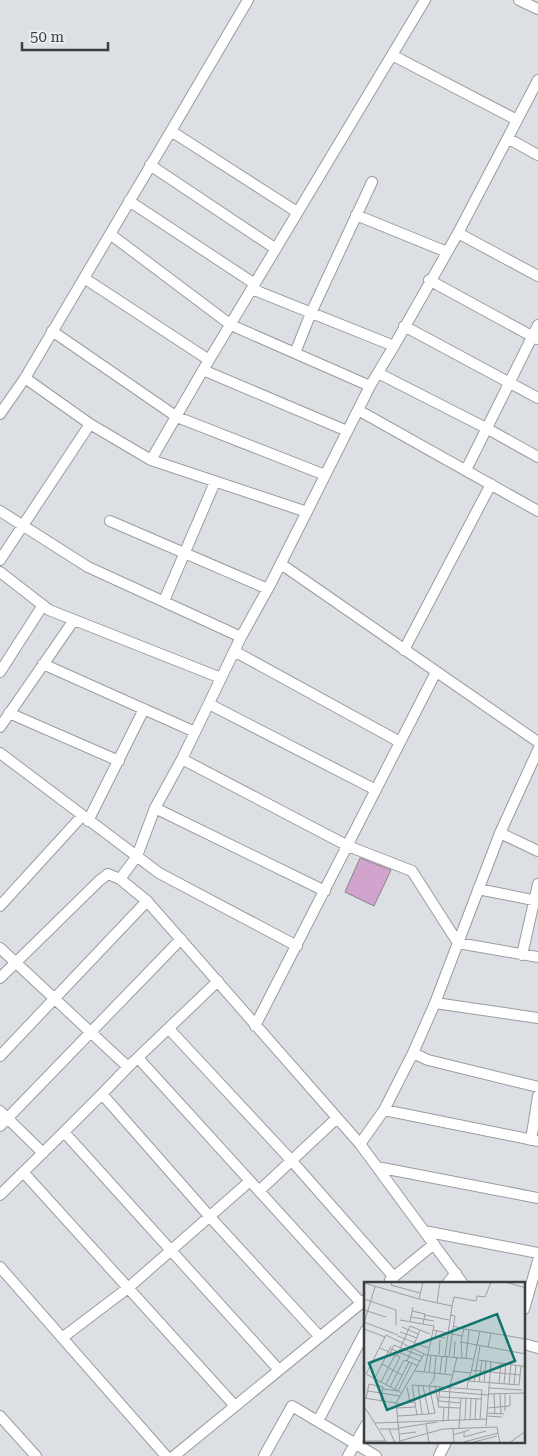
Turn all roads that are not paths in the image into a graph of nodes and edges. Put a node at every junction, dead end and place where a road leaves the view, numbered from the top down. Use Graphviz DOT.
graph roads {
  1 [pos="248,0"];
  2 [pos="426,0"];
  3 [pos="520,0"];
  4 [pos="538,9"];
  5 [pos="392,55"];
  6 [pos="538,80"];
  7 [pos="535,93"];
  8 [pos="517,120"];
  9 [pos="171,131"];
  10 [pos="509,139"];
  11 [pos="538,155"];
  12 [pos="150,165"];
  13 [pos="372,182"];
  14 [pos="129,201"];
  15 [pos="297,212"];
  16 [pos="356,215"];
  17 [pos="458,233"];
  18 [pos="110,234"];
  19 [pos="276,249"];
  20 [pos="447,252"];
  21 [pos="538,276"];
  22 [pos="84,278"];
  23 [pos="429,280"];
  24 [pos="253,287"];
  25 [pos="311,313"];
  26 [pos="231,325"];
  27 [pos="538,325"];
  28 [pos="404,326"];
  29 [pos="52,331"];
  30 [pos="535,338"];
  31 [pos="394,346"];
  32 [pos="295,353"];
  33 [pos="208,360"];
  34 [pos="203,370"];
  35 [pos="378,373"];
  36 [pos="25,378"];
  37 [pos="508,382"];
  38 [pos="370,386"];
  39 [pos="538,398"];
  40 [pos="358,410"];
  41 [pos="0,414"];
  42 [pos="177,417"];
  43 [pos="90,424"];
  44 [pos="486,428"];
  45 [pos="347,431"];
  46 [pos="538,457"];
  47 [pos="151,460"];
  48 [pos="466,470"];
  49 [pos="325,475"];
  50 [pos="215,482"];
  51 [pos="491,484"];
  52 [pos="0,511"];
  53 [pos="538,511"];
  54 [pos="307,512"];
  55 [pos="110,521"];
  56 [pos="22,526"];
  57 [pos="184,552"];
  58 [pos="0,560"];
  59 [pos="281,564"];
  60 [pos="0,572"];
  61 [pos="268,589"];
  62 [pos="164,601"];
  63 [pos="43,605"];
  64 [pos="74,620"];
  65 [pos="241,637"];
  66 [pos="404,650"];
  67 [pos="234,651"];
  68 [pos="43,664"];
  69 [pos="0,672"];
  70 [pos="436,672"];
  71 [pos="221,678"];
  72 [pos="209,704"];
  73 [pos="144,709"];
  74 [pos="10,713"];
  75 [pos="0,727"];
  76 [pos="196,732"];
  77 [pos="400,742"];
  78 [pos="538,742"];
  79 [pos="538,750"];
  80 [pos="0,753"];
  81 [pos="182,760"];
  82 [pos="119,761"];
  83 [pos="376,790"];
  84 [pos="155,808"];
  85 [pos="85,819"];
  86 [pos="500,834"];
  87 [pos="348,846"];
  88 [pos="538,851"];
  89 [pos="137,856"];
  90 [pos="120,879"];
  91 [pos="538,884"];
  92 [pos="478,889"];
  93 [pos="325,891"];
  94 [pos="536,900"];
  95 [pos="147,901"];
  96 [pos="0,906"];
  97 [pos="180,939"];
  98 [pos="458,943"];
  99 [pos="297,946"];
  100 [pos="0,948"];
  101 [pos="522,955"];
  102 [pos="538,958"];
  103 [pos="16,962"];
  104 [pos="0,978"];
  105 [pos="218,981"];
  106 [pos="55,998"];
  107 [pos="435,1003"];
  108 [pos="538,1018"];
  109 [pos="255,1026"];
  110 [pos="170,1029"];
  111 [pos="91,1032"];
  112 [pos="413,1053"];
  113 [pos="0,1056"];
  114 [pos="139,1059"];
  115 [pos="128,1067"];
  116 [pos="538,1088"];
  117 [pos="102,1094"];
  118 [pos="538,1096"];
  119 [pos="384,1110"];
  120 [pos="4,1115"];
  121 [pos="337,1118"];
  122 [pos="0,1126"];
  123 [pos="64,1132"];
  124 [pos="534,1140"];
  125 [pos="360,1144"];
  126 [pos="43,1153"];
  127 [pos="291,1160"];
  128 [pos="377,1167"];
  129 [pos="24,1173"];
  130 [pos="250,1181"];
  131 [pos="259,1190"];
  132 [pos="0,1195"];
  133 [pos="538,1198"];
  134 [pos="210,1217"];
  135 [pos="424,1231"];
  136 [pos="434,1244"];
  137 [pos="170,1250"];
  138 [pos="538,1253"];
  139 [pos="538,1261"];
  140 [pos="0,1267"];
  141 [pos="456,1273"];
  142 [pos="390,1281"];
  143 [pos="449,1282"];
  144 [pos="462,1282"];
  145 [pos="128,1288"];
  146 [pos="363,1301"];
  147 [pos="526,1302"];
  148 [pos="364,1334"];
  149 [pos="320,1337"];
  150 [pos="62,1338"];
  151 [pos="279,1370"];
  152 [pos="235,1406"];
  153 [pos="0,1416"];
  154 [pos="318,1421"];
  155 [pos="364,1428"];
  156 [pos="355,1443"];
  157 [pos="445,1444"];
  158 [pos="36,1456"];
  159 [pos="166,1456"];
  160 [pos="174,1456"];
  161 [pos="264,1456"];
  162 [pos="348,1456"];
  163 [pos="376,1456"];
  164 [pos="439,1456"];
  1 -- 9 [label="street"];
  2 -- 5 [label="street"];
  3 -- 4 [label="street"];
  5 -- 8 [label="street"];
  5 -- 15 [label="street"];
  6 -- 7 [label="street"];
  7 -- 8 [label="street"];
  8 -- 10 [label="street"];
  9 -- 12 [label="street"];
  9 -- 15 [label="street"];
  10 -- 11 [label="street"];
  10 -- 17 [label="street"];
  12 -- 14 [label="street"];
  12 -- 19 [label="street"];
  13 -- 16 [label="street"];
  14 -- 18 [label="street"];
  14 -- 24 [label="street"];
  15 -- 19 [label="street"];
  16 -- 20 [label="street"];
  16 -- 25 [label="street"];
  17 -- 20 [label="street"];
  17 -- 21 [label="street"];
  18 -- 22 [label="street"];
  18 -- 26 [label="street"];
  19 -- 24 [label="street"];
  20 -- 23 [label="street"];
  22 -- 29 [label="street"];
  22 -- 33 [label="street"];
  23 -- 28 [label="street"];
  23 -- 30 [label="street"];
  24 -- 25 [label="street"];
  24 -- 26 [label="street"];
  25 -- 31 [label="street"];
  25 -- 32 [label="street"];
  26 -- 32 [label="street"];
  26 -- 33 [label="street"];
  27 -- 30 [label="street"];
  28 -- 31 [label="street"];
  28 -- 37 [label="street"];
  29 -- 36 [label="street"];
  29 -- 42 [label="street"];
  30 -- 37 [label="street"];
  31 -- 35 [label="street"];
  32 -- 38 [label="street"];
  33 -- 34 [label="street"];
  34 -- 42 [label="street"];
  34 -- 45 [label="street"];
  35 -- 38 [label="street"];
  35 -- 44 [label="street"];
  36 -- 41 [label="street"];
  36 -- 43 [label="street"];
  37 -- 39 [label="street"];
  37 -- 44 [label="street"];
  38 -- 40 [label="street"];
  40 -- 45 [label="street"];
  40 -- 48 [label="street"];
  42 -- 47 [label="street"];
  42 -- 49 [label="street"];
  43 -- 47 [label="street"];
  43 -- 56 [label="street"];
  44 -- 46 [label="street"];
  44 -- 48 [label="street"];
  45 -- 49 [label="street"];
  47 -- 50 [label="street"];
  48 -- 51 [label="street"];
  49 -- 54 [label="street"];
  50 -- 54 [label="street"];
  50 -- 57 [label="street"];
  51 -- 53 [label="street"];
  51 -- 66 [label="street"];
  52 -- 56 [label="street"];
  54 -- 59 [label="street"];
  55 -- 57 [label="street"];
  56 -- 58 [label="street"];
  56 -- 62 [label="street"];
  57 -- 61 [label="street"];
  57 -- 62 [label="street"];
  59 -- 61 [label="street"];
  59 -- 66 [label="street"];
  60 -- 63 [label="street"];
  61 -- 65 [label="street"];
  62 -- 65 [label="street"];
  63 -- 64 [label="street"];
  63 -- 69 [label="street"];
  64 -- 68 [label="street"];
  64 -- 71 [label="street"];
  65 -- 67 [label="street"];
  66 -- 70 [label="street"];
  67 -- 71 [label="street"];
  67 -- 77 [label="street"];
  68 -- 73 [label="street"];
  68 -- 74 [label="street"];
  70 -- 77 [label="street"];
  70 -- 78 [label="street"];
  71 -- 72 [label="street"];
  72 -- 76 [label="street"];
  72 -- 83 [label="street"];
  73 -- 76 [label="street"];
  73 -- 82 [label="street"];
  74 -- 75 [label="street"];
  74 -- 82 [label="street"];
  76 -- 81 [label="street"];
  77 -- 83 [label="street"];
  79 -- 86 [label="street"];
  80 -- 85 [label="street"];
  81 -- 84 [label="street"];
  81 -- 87 [label="street"];
  82 -- 85 [label="street"];
  83 -- 87 [label="street"];
  84 -- 89 [label="street"];
  84 -- 93 [label="street"];
  85 -- 89 [label="street"];
  85 -- 96 [label="street"];
  86 -- 88 [label="street"];
  86 -- 92 [label="street"];
  87 -- 93 [label="street"];
  87 -- 98 [label="street"];
  89 -- 90 [label="street"];
  89 -- 99 [label="street"];
  90 -- 95 [label="street"];
  90 -- 103 [label="street"];
  91 -- 94 [label="street"];
  92 -- 94 [label="street"];
  92 -- 98 [label="street"];
  93 -- 99 [label="street"];
  94 -- 101 [label="street"];
  95 -- 97 [label="street"];
  95 -- 106 [label="street"];
  97 -- 105 [label="street"];
  97 -- 111 [label="street"];
  98 -- 101 [label="street"];
  98 -- 107 [label="street"];
  99 -- 109 [label="street"];
  100 -- 103 [label="street"];
  101 -- 102 [label="street"];
  103 -- 104 [label="street"];
  103 -- 106 [label="street"];
  105 -- 109 [label="street"];
  105 -- 110 [label="street"];
  106 -- 111 [label="street"];
  106 -- 113 [label="street"];
  107 -- 108 [label="street"];
  107 -- 112 [label="street"];
  109 -- 121 [label="street"];
  110 -- 114 [label="street"];
  110 -- 127 [label="street"];
  111 -- 115 [label="street"];
  111 -- 120 [label="street"];
  112 -- 116 [label="street"];
  112 -- 119 [label="street"];
  114 -- 115 [label="street"];
  114 -- 130 [label="street"];
  115 -- 117 [label="street"];
  117 -- 123 [label="street"];
  117 -- 134 [label="street"];
  118 -- 124 [label="street"];
  119 -- 124 [label="street"];
  119 -- 125 [label="street"];
  120 -- 122 [label="street"];
  120 -- 126 [label="street"];
  121 -- 125 [label="street"];
  121 -- 127 [label="street"];
  123 -- 126 [label="street"];
  123 -- 137 [label="street"];
  125 -- 128 [label="street"];
  126 -- 129 [label="street"];
  127 -- 131 [label="street"];
  127 -- 142 [label="street"];
  128 -- 133 [label="street"];
  128 -- 135 [label="street"];
  129 -- 132 [label="street"];
  129 -- 145 [label="street"];
  130 -- 131 [label="street"];
  130 -- 134 [label="street"];
  131 -- 146 [label="street"];
  134 -- 137 [label="street"];
  134 -- 149 [label="street"];
  135 -- 136 [label="street"];
  135 -- 138 [label="street"];
  136 -- 141 [label="street"];
  136 -- 142 [label="street"];
  137 -- 145 [label="street"];
  137 -- 151 [label="street"];
  139 -- 147 [label="street"];
  140 -- 150 [label="street"];
  141 -- 143 [label="street"];
  141 -- 144 [label="street"];
  145 -- 150 [label="street"];
  145 -- 152 [label="street"];
  146 -- 149 [label="street"];
  148 -- 154 [label="street"];
  149 -- 151 [label="street"];
  150 -- 159 [label="street"];
  151 -- 152 [label="street"];
  152 -- 160 [label="street"];
  153 -- 158 [label="street"];
  154 -- 156 [label="street"];
  154 -- 161 [label="street"];
  155 -- 156 [label="street"];
  156 -- 162 [label="street"];
  156 -- 163 [label="street"];
  157 -- 164 [label="street"];
}
